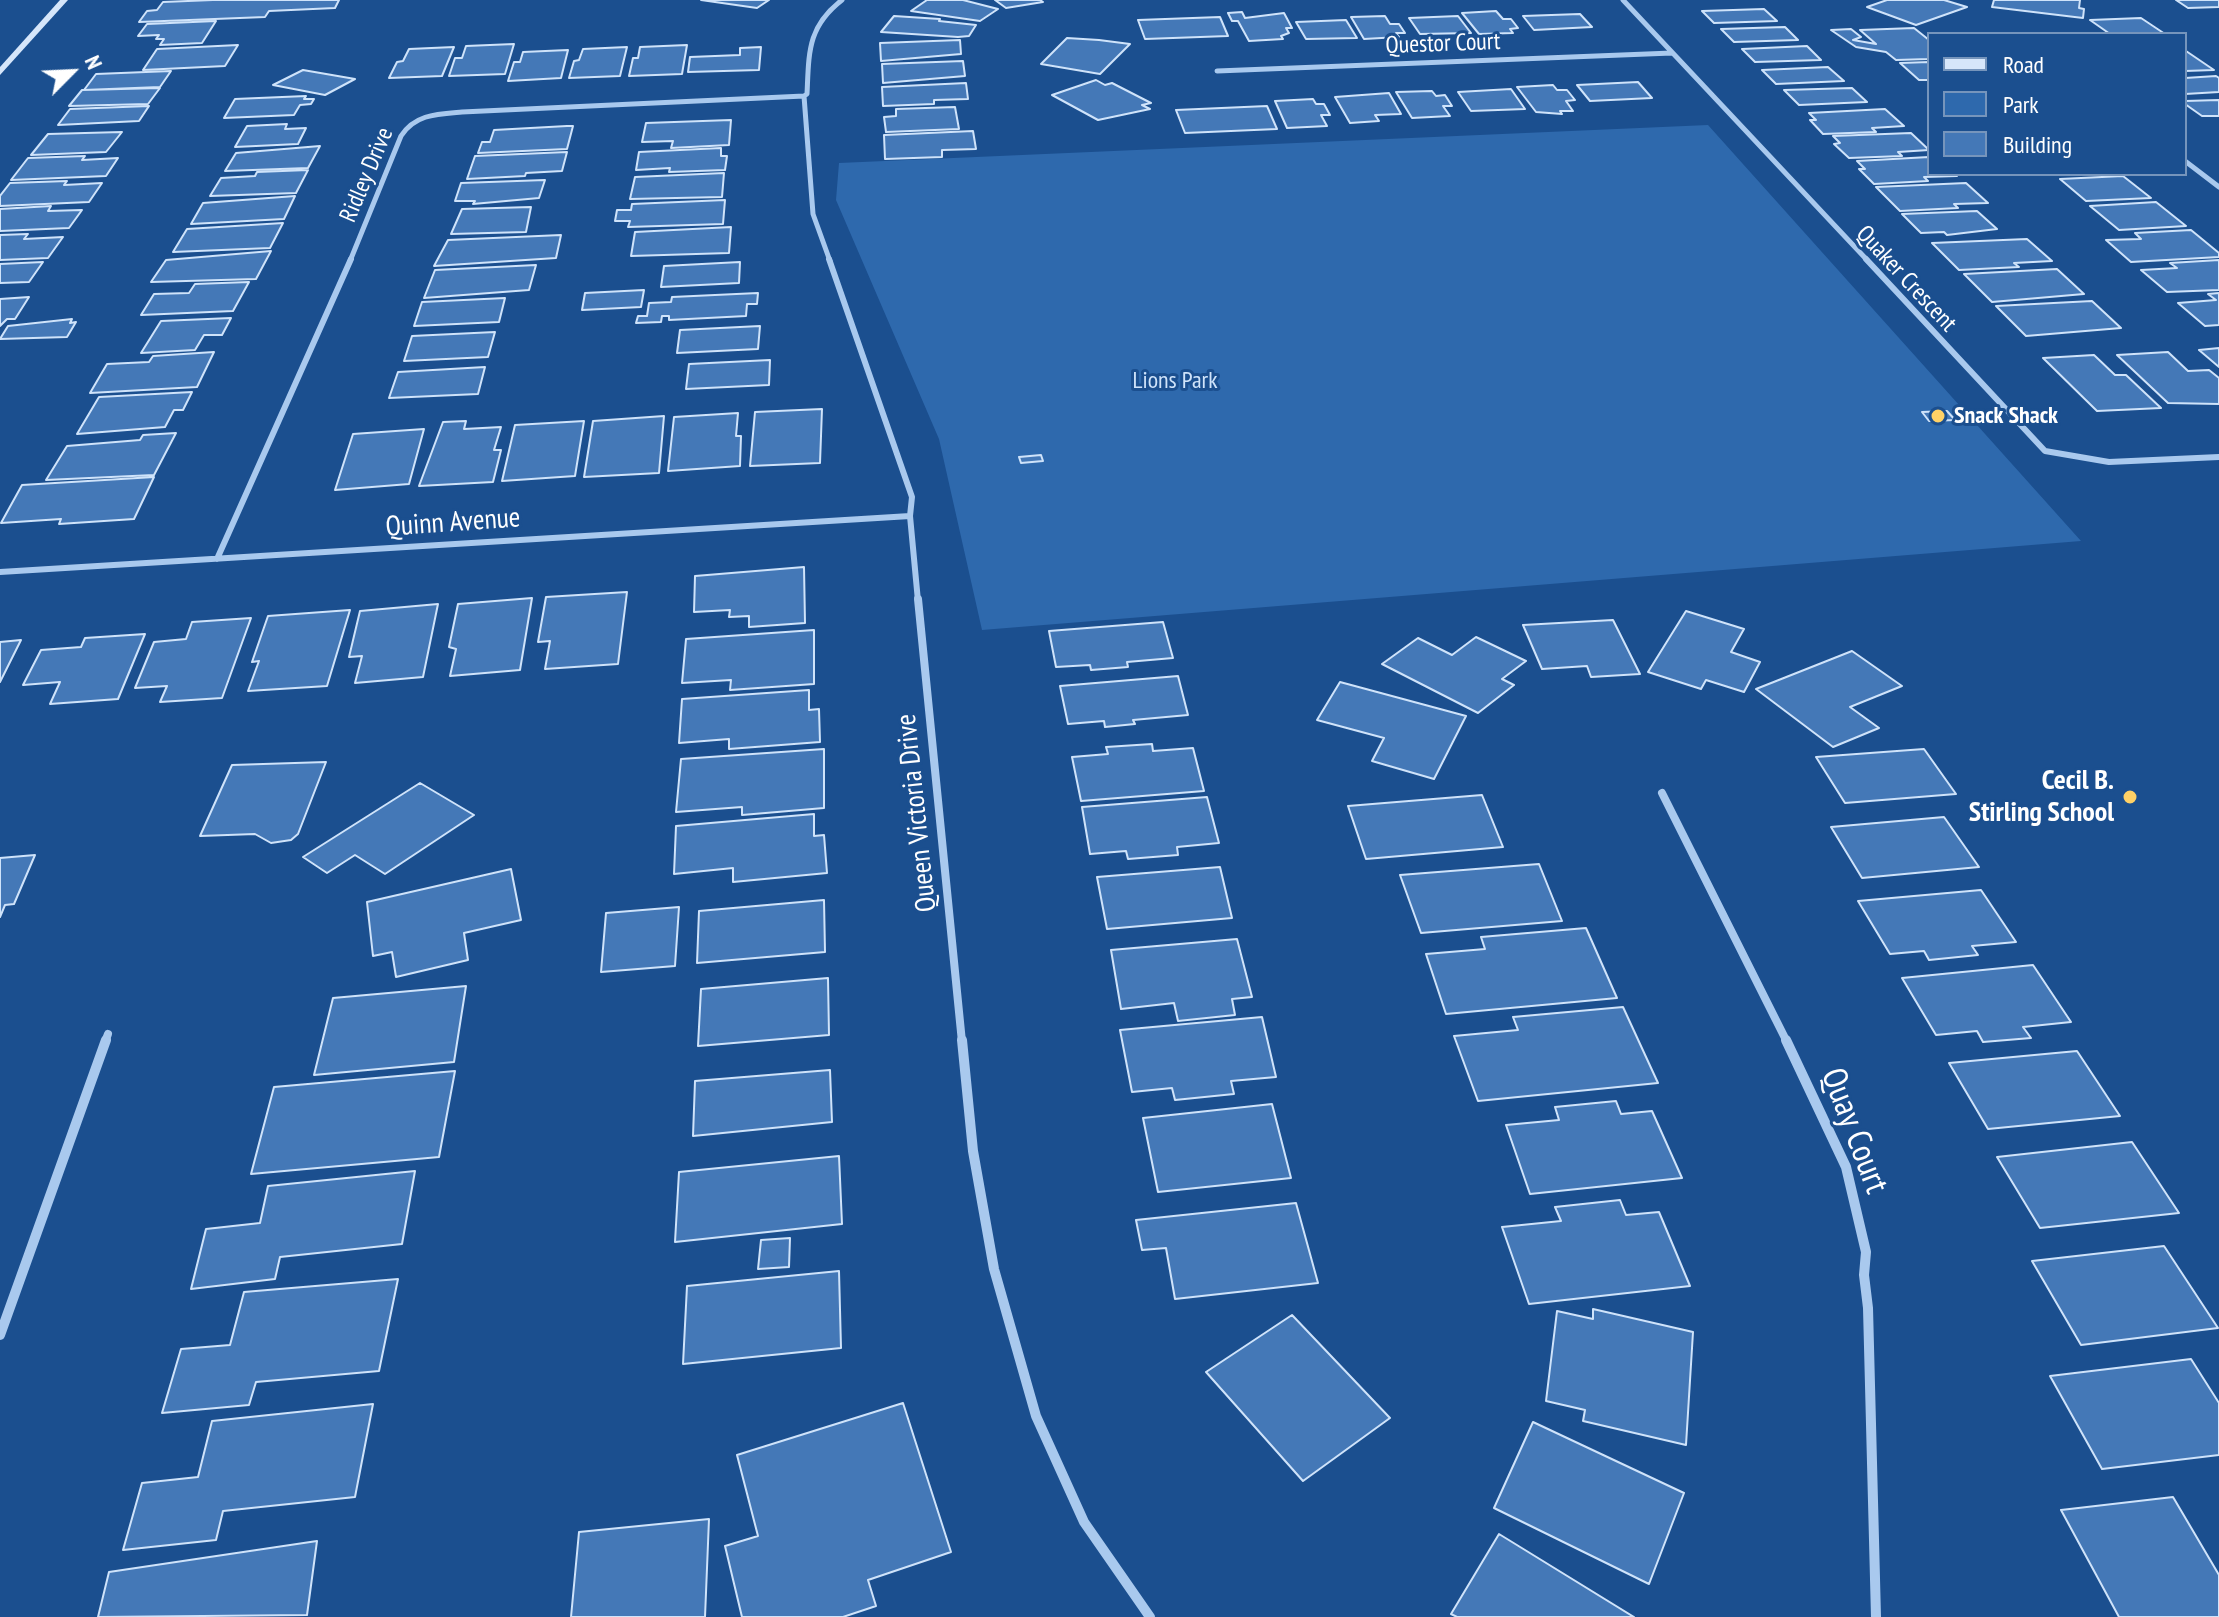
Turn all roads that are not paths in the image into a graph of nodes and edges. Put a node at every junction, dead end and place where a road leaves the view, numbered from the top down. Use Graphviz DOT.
graph roads {
  1 [pos="64,0"];
  2 [pos="842,0"];
  3 [pos="1623,0"];
  4 [pos="1672,53"];
  5 [pos="1217,71"];
  6 [pos="0,72"];
  7 [pos="804,96"];
  8 [pos="2187,163"];
  9 [pos="2219,187"];
  10 [pos="2219,457"];
  11 [pos="910,516"];
  12 [pos="217,559"];
  13 [pos="0,572"];
  14 [pos="1662,793"];
  15 [pos="108,1034"];
  16 [pos="0,1335"];
  17 [pos="1150,1617"];
  18 [pos="1876,1617"];
  1 -- 6 [label="main road"];
  2 -- 7 [label="street, Queen Victoria Drive"];
  3 -- 4 [label="street, Quaker Crescent"];
  4 -- 5 [label="street, Questor Court"];
  4 -- 10 [label="street, Quaker Crescent"];
  7 -- 11 [label="street, Queen Victoria Drive"];
  7 -- 12 [label="street, Ridley Drive"];
  8 -- 9 [label="street"];
  11 -- 12 [label="street, Quinn Avenue"];
  11 -- 17 [label="street, Queen Victoria Drive"];
  12 -- 13 [label="street, Quinn Avenue"];
  14 -- 18 [label="street, Quay Court"];
  15 -- 16 [label="street"];
}
